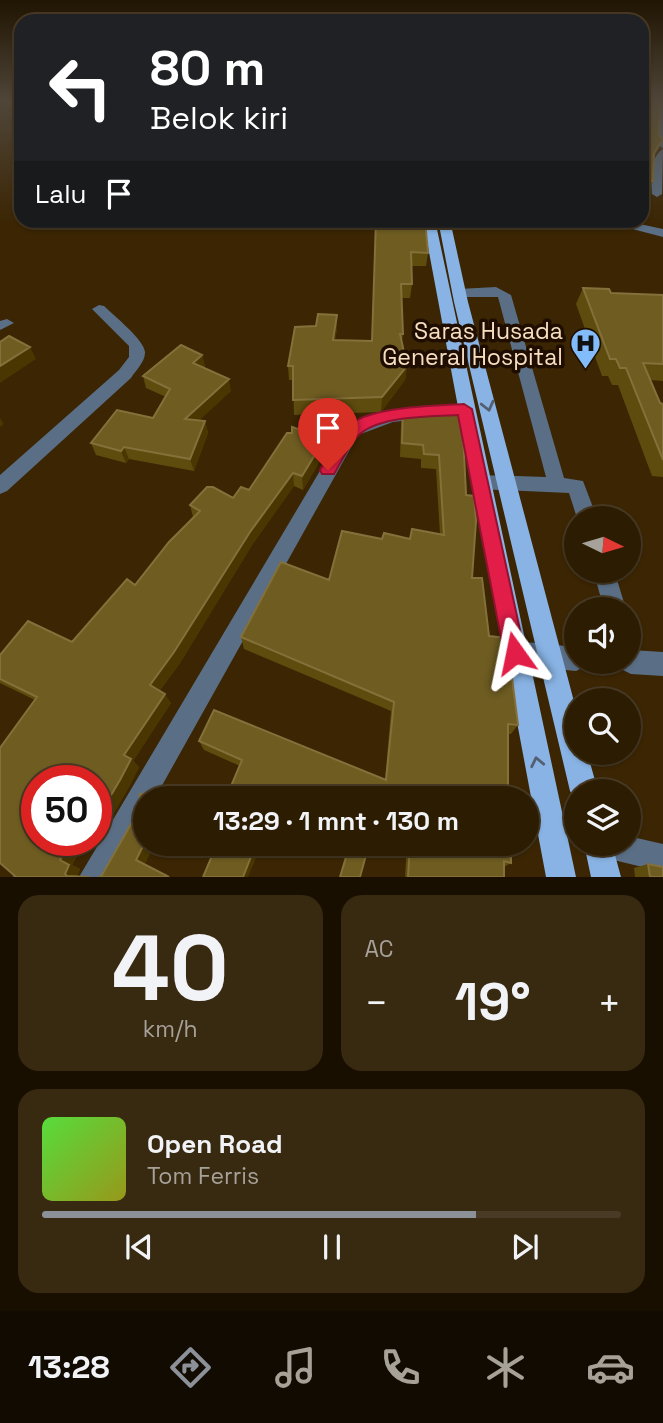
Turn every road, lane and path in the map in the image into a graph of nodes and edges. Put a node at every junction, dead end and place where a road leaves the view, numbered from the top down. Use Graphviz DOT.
graph roads {
  1 [pos="663,152"];
  2 [pos="660,176"];
  3 [pos="657,194"];
  4 [pos="432,228"];
  5 [pos="444,228"];
  6 [pos="640,228"];
  7 [pos="663,233"];
  8 [pos="452,293"];
  9 [pos="99,309"];
  10 [pos="464,409"];
  11 [pos="480,482"];
  12 [pos="507,483"];
  13 [pos="556,485"];
  14 [pos="0,486"];
  15 [pos="583,506"];
  16 [pos="515,653"];
  17 [pos="549,655"];
  18 [pos="564,657"];
  19 [pos="641,660"];
  20 [pos="663,664"];
  21 [pos="581,779"];
  22 [pos="641,853"];
  23 [pos="601,856"];
  24 [pos="663,858"];
  25 [pos="94,877"];
  26 [pos="561,877"];
  27 [pos="606,877"];
  1 -- 2 [label="street"];
  2 -- 3 [label="street"];
  4 -- 8 [label="main road"];
  5 -- 8 [label="main road"];
  6 -- 7 [label="street"];
  8 -- 10 [label="main road"];
  8 -- 12 [label="main road, one-way"];
  8 -- 13 [label="street"];
  9 -- 14 [label="street"];
  10 -- 11 [label="main road"];
  10 -- 25 [label="street"];
  11 -- 12 [label="street"];
  11 -- 16 [label="main road"];
  12 -- 13 [label="street"];
  12 -- 17 [label="main road"];
  13 -- 15 [label="street"];
  16 -- 17 [label="street"];
  26 -- 16 [label="main road, one-way"];
  17 -- 18 [label="street"];
  17 -- 21 [label="main road"];
  19 -- 20 [label="street"];
  22 -- 24 [label="street"];
  23 -- 27 [label="main road"];
}
